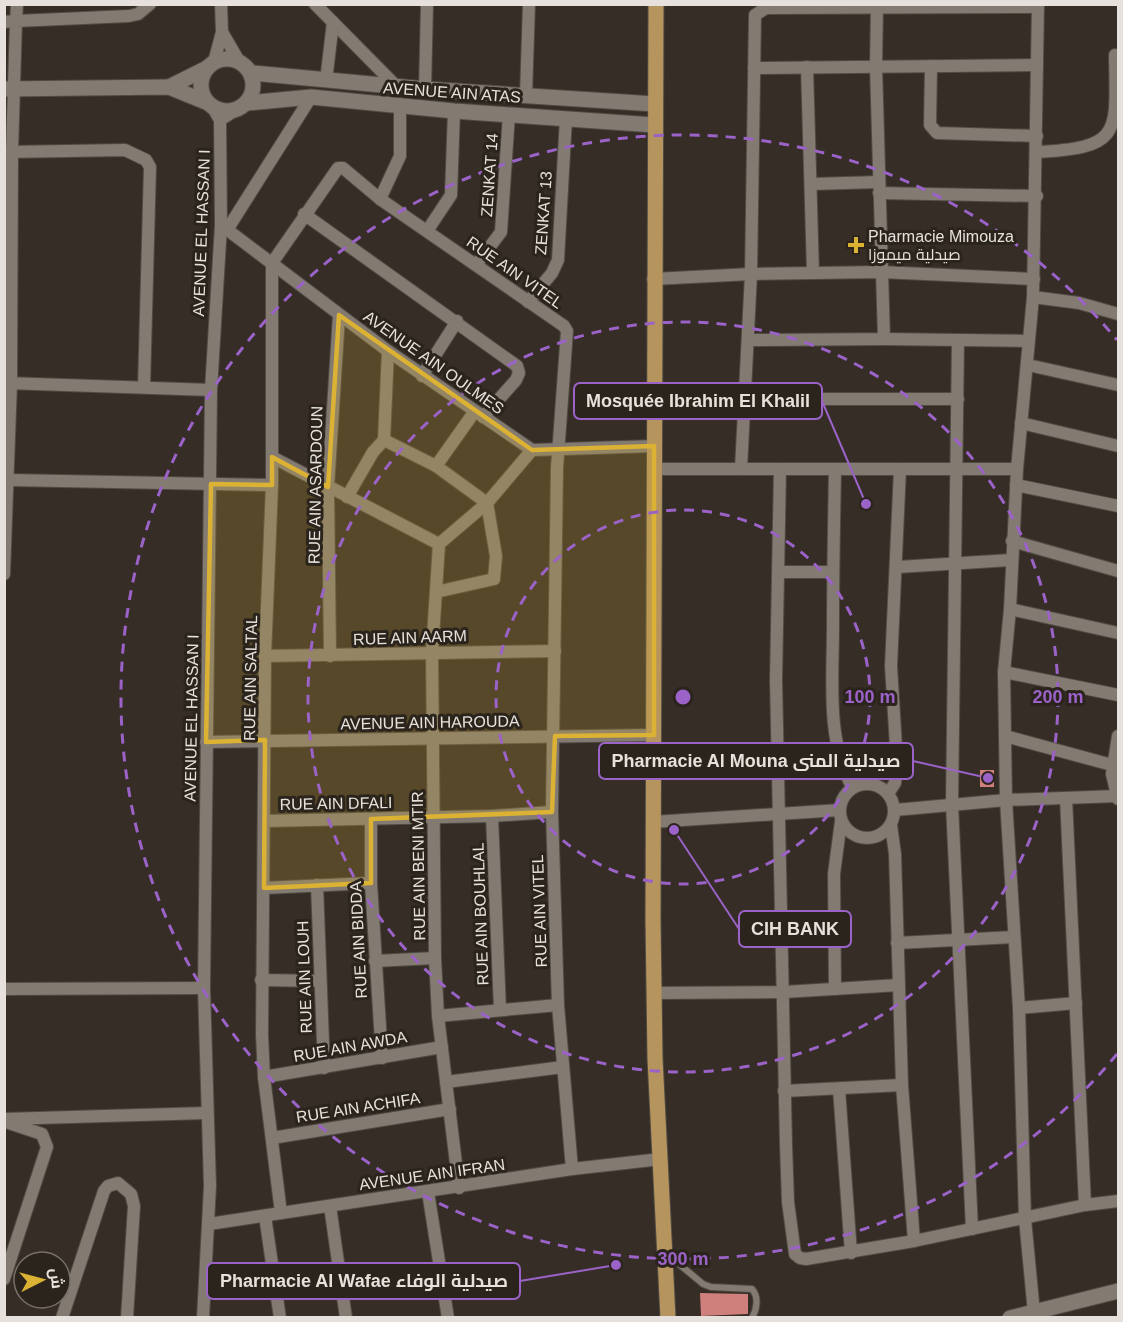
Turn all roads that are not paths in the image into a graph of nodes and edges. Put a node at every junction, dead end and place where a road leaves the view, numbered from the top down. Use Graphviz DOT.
graph roads {
  1 [pos="17,4"];
  2 [pos="150,4"];
  3 [pos="221,4"];
  4 [pos="315,4"];
  5 [pos="427,4"];
  6 [pos="529,4"];
  7 [pos="656,4"];
  8 [pos="877,6"];
  9 [pos="1038,6"];
  10 [pos="10,22"];
  11 [pos="333,22"];
  12 [pos="222,32"];
  13 [pos="1115,55"];
  14 [pos="240,63"];
  15 [pos="210,65"];
  16 [pos="1037,65"];
  17 [pos="876,66"];
  18 [pos="931,66"];
  19 [pos="807,67"];
  20 [pos="754,68"];
  21 [pos="252,77"];
  22 [pos="326,81"];
  23 [pos="169,87"];
  24 [pos="397,87"];
  25 [pos="10,89"];
  26 [pos="424,89"];
  27 [pos="526,95"];
  28 [pos="311,98"];
  29 [pos="656,104"];
  30 [pos="243,106"];
  31 [pos="400,106"];
  32 [pos="213,110"];
  33 [pos="454,111"];
  34 [pos="509,114"];
  35 [pos="566,118"];
  36 [pos="654,125"];
  37 [pos="1036,136"];
  38 [pos="8,152"];
  39 [pos="1037,152"];
  40 [pos="812,184"];
  41 [pos="879,187"];
  42 [pos="1036,196"];
  43 [pos="380,199"];
  44 [pos="304,214"];
  45 [pos="224,228"];
  46 [pos="427,231"];
  47 [pos="272,263"];
  48 [pos="476,265"];
  49 [pos="881,272"];
  50 [pos="813,273"];
  51 [pos="751,274"];
  52 [pos="653,279"];
  53 [pos="1034,279"];
  54 [pos="1033,297"];
  55 [pos="528,302"];
  56 [pos="1119,314"];
  57 [pos="339,315"];
  58 [pos="457,321"];
  59 [pos="884,339"];
  60 [pos="749,340"];
  61 [pos="958,340"];
  62 [pos="1029,342"];
  63 [pos="388,351"];
  64 [pos="1028,365"];
  65 [pos="423,376"];
  66 [pos="8,383"];
  67 [pos="1119,385"];
  68 [pos="144,387"];
  69 [pos="211,390"];
  70 [pos="746,399"];
  71 [pos="958,399"];
  72 [pos="479,414"];
  73 [pos="1021,423"];
  74 [pos="384,440"];
  75 [pos="654,446"];
  76 [pos="1119,446"];
  77 [pos="532,450"];
  78 [pos="560,450"];
  79 [pos="272,457"];
  80 [pos="436,466"];
  81 [pos="653,469"];
  82 [pos="780,469"];
  83 [pos="900,469"];
  84 [pos="957,469"];
  85 [pos="1017,469"];
  86 [pos="741,470"];
  87 [pos="835,470"];
  88 [pos="9,480"];
  89 [pos="212,484"];
  90 [pos="272,485"];
  91 [pos="1016,485"];
  92 [pos="328,487"];
  93 [pos="347,497"];
  94 [pos="487,503"];
  95 [pos="1119,506"];
  96 [pos="5,513"];
  97 [pos="1012,541"];
  98 [pos="439,543"];
  99 [pos="1011,560"];
  100 [pos="955,564"];
  101 [pos="897,567"];
  102 [pos="1119,571"];
  103 [pos="780,572"];
  104 [pos="833,572"];
  105 [pos="4,574"];
  106 [pos="436,592"];
  107 [pos="1010,609"];
  108 [pos="1119,633"];
  109 [pos="555,651"];
  110 [pos="432,652"];
  111 [pos="265,656"];
  112 [pos="330,656"];
  113 [pos="1004,672"];
  114 [pos="1119,695"];
  115 [pos="654,735"];
  116 [pos="555,736"];
  117 [pos="1005,736"];
  118 [pos="1119,736"];
  119 [pos="432,738"];
  120 [pos="265,740"];
  121 [pos="206,742"];
  122 [pos="1112,765"];
  123 [pos="852,787"];
  124 [pos="889,792"];
  125 [pos="1118,797"];
  126 [pos="1066,798"];
  127 [pos="1006,800"];
  128 [pos="952,804"];
  129 [pos="895,810"];
  130 [pos="552,812"];
  131 [pos="780,812"];
  132 [pos="840,815"];
  133 [pos="492,816"];
  134 [pos="433,818"];
  135 [pos="371,819"];
  136 [pos="265,821"];
  137 [pos="652,822"];
  138 [pos="891,825"];
  139 [pos="372,883"];
  140 [pos="317,885"];
  141 [pos="264,888"];
  142 [pos="1014,937"];
  143 [pos="957,940"];
  144 [pos="897,943"];
  145 [pos="435,958"];
  146 [pos="375,961"];
  147 [pos="261,980"];
  148 [pos="320,981"];
  149 [pos="898,985"];
  150 [pos="204,988"];
  151 [pos="4,989"];
  152 [pos="835,989"];
  153 [pos="784,992"];
  154 [pos="654,993"];
  155 [pos="1076,1003"];
  156 [pos="558,1005"];
  157 [pos="1019,1008"];
  158 [pos="500,1010"];
  159 [pos="438,1016"];
  160 [pos="442,1047"];
  161 [pos="382,1058"];
  162 [pos="563,1067"];
  163 [pos="324,1068"];
  164 [pos="264,1077"];
  165 [pos="446,1082"];
  166 [pos="902,1085"];
  167 [pos="839,1089"];
  168 [pos="784,1091"];
  169 [pos="450,1109"];
  170 [pos="206,1113"];
  171 [pos="4,1120"];
  172 [pos="272,1138"];
  173 [pos="661,1159"];
  174 [pos="572,1169"];
  175 [pos="459,1188"];
  176 [pos="428,1191"];
  177 [pos="1119,1202"];
  178 [pos="1085,1205"];
  179 [pos="330,1206"];
  180 [pos="281,1213"];
  181 [pos="265,1216"];
  182 [pos="1025,1219"];
  183 [pos="209,1224"];
  184 [pos="972,1229"];
  185 [pos="914,1241"];
  186 [pos="666,1252"];
  187 [pos="851,1252"];
  188 [pos="4,1279"];
  189 [pos="1119,1291"];
  190 [pos="1034,1313"];
  191 [pos="62,1317"];
  192 [pos="127,1317"];
  193 [pos="203,1317"];
  194 [pos="280,1317"];
  195 [pos="346,1317"];
  196 [pos="448,1317"];
  197 [pos="668,1317"];
  198 [pos="752,1317"];
  199 [pos="1010,1317"];
  1 -- 10 [label="street"];
  2 -- 10 [label="street"];
  3 -- 12 [label="street"];
  4 -- 11 [label="street"];
  5 -- 26 [label="street"];
  6 -- 27 [label="street"];
  7 -- 29 [label="main road"];
  8 -- 9 [label="street"];
  8 -- 17 [label="street"];
  8 -- 20 [label="street"];
  9 -- 16 [label="street"];
  10 -- 25 [label="street"];
  11 -- 22 [label="street"];
  11 -- 24 [label="street"];
  12 -- 14 [label="street"];
  12 -- 15 [label="street"];
  13 -- 39 [label="street"];
  14 -- 15 [label="street"];
  14 -- 21 [label="street"];
  15 -- 23 [label="street"];
  15 -- 32 [label="street"];
  16 -- 18 [label="street"];
  16 -- 37 [label="street"];
  17 -- 18 [label="street"];
  17 -- 19 [label="street"];
  17 -- 41 [label="street"];
  18 -- 37 [label="street"];
  19 -- 20 [label="street"];
  19 -- 40 [label="street"];
  20 -- 51 [label="street"];
  21 -- 22 [label="street, AVENUE AIN ATAS"];
  21 -- 30 [label="street"];
  22 -- 24 [label="street, AVENUE AIN ATAS"];
  23 -- 25 [label="street"];
  23 -- 32 [label="street"];
  24 -- 26 [label="street, AVENUE AIN ATAS"];
  25 -- 38 [label="street"];
  26 -- 27 [label="street, AVENUE AIN ATAS"];
  27 -- 29 [label="street, AVENUE AIN ATAS"];
  28 -- 30 [label="street, AVENUE AIN ATAS"];
  28 -- 31 [label="street, AVENUE AIN ATAS"];
  28 -- 45 [label="street"];
  29 -- 36 [label="main road"];
  30 -- 32 [label="street"];
  31 -- 33 [label="street, AVENUE AIN ATAS"];
  31 -- 43 [label="street"];
  32 -- 45 [label="street, AVENUE EL HASSAN I"];
  33 -- 34 [label="street, AVENUE AIN ATAS"];
  33 -- 46 [label="street"];
  34 -- 35 [label="street, AVENUE AIN ATAS"];
  34 -- 48 [label="street, ZENKAT 14"];
  35 -- 36 [label="street, AVENUE AIN ATAS"];
  35 -- 55 [label="street, ZENKAT 13"];
  36 -- 52 [label="main road"];
  37 -- 39 [label="street"];
  38 -- 66 [label="street"];
  38 -- 68 [label="street"];
  39 -- 42 [label="street"];
  40 -- 41 [label="street"];
  40 -- 50 [label="street"];
  41 -- 42 [label="street"];
  41 -- 49 [label="street"];
  42 -- 53 [label="street"];
  43 -- 44 [label="street, RUE AIN VITEL"];
  43 -- 46 [label="street, RUE AIN VITEL"];
  44 -- 47 [label="street"];
  44 -- 58 [label="street"];
  45 -- 47 [label="street, AVENUE AIN OULMES"];
  45 -- 69 [label="street, AVENUE EL HASSAN I"];
  46 -- 48 [label="street, RUE AIN VITEL"];
  47 -- 57 [label="street, AVENUE AIN OULMES"];
  47 -- 79 [label="street, RUE AIN SALTAL"];
  48 -- 55 [label="street, RUE AIN VITEL"];
  49 -- 50 [label="street"];
  49 -- 53 [label="street"];
  49 -- 59 [label="street"];
  50 -- 51 [label="street"];
  51 -- 52 [label="street"];
  51 -- 60 [label="street"];
  52 -- 75 [label="main road"];
  53 -- 54 [label="street"];
  54 -- 56 [label="street"];
  54 -- 62 [label="street"];
  55 -- 78 [label="street, RUE AIN VITEL"];
  57 -- 63 [label="street, AVENUE AIN OULMES"];
  57 -- 92 [label="street, RUE AIN ASARDOUN"];
  58 -- 65 [label="street"];
  58 -- 72 [label="street"];
  59 -- 60 [label="street"];
  59 -- 61 [label="street"];
  60 -- 70 [label="street"];
  61 -- 62 [label="street"];
  61 -- 71 [label="street"];
  62 -- 64 [label="street"];
  63 -- 65 [label="street, AVENUE AIN OULMES"];
  63 -- 74 [label="street"];
  64 -- 67 [label="street"];
  64 -- 73 [label="street"];
  65 -- 72 [label="street, AVENUE AIN OULMES"];
  66 -- 68 [label="street"];
  66 -- 88 [label="street"];
  68 -- 69 [label="street"];
  69 -- 89 [label="street, AVENUE EL HASSAN I"];
  70 -- 71 [label="street"];
  70 -- 86 [label="street"];
  71 -- 84 [label="street"];
  72 -- 77 [label="street, AVENUE AIN OULMES"];
  72 -- 80 [label="street"];
  73 -- 76 [label="street"];
  73 -- 85 [label="street"];
  74 -- 80 [label="street"];
  74 -- 93 [label="street"];
  75 -- 78 [label="street"];
  75 -- 81 [label="main road"];
  77 -- 78 [label="street"];
  77 -- 94 [label="street"];
  78 -- 109 [label="street, RUE AIN VITEL"];
  79 -- 90 [label="street, RUE AIN SALTAL"];
  79 -- 92 [label="street"];
  80 -- 94 [label="street"];
  81 -- 86 [label="street"];
  81 -- 115 [label="main road"];
  82 -- 86 [label="street"];
  82 -- 87 [label="street"];
  82 -- 103 [label="street"];
  83 -- 84 [label="street"];
  83 -- 87 [label="street"];
  83 -- 101 [label="street"];
  84 -- 85 [label="street"];
  84 -- 100 [label="street"];
  85 -- 91 [label="street"];
  87 -- 104 [label="street"];
  88 -- 89 [label="street"];
  88 -- 96 [label="street"];
  89 -- 90 [label="street"];
  89 -- 121 [label="street, AVENUE EL HASSAN I"];
  90 -- 111 [label="street, RUE AIN SALTAL"];
  91 -- 95 [label="street"];
  91 -- 97 [label="street"];
  92 -- 93 [label="street"];
  92 -- 112 [label="street, RUE AIN ASARDOUN"];
  93 -- 98 [label="street"];
  94 -- 98 [label="street"];
  94 -- 106 [label="street"];
  96 -- 105 [label="street"];
  97 -- 99 [label="street"];
  97 -- 102 [label="street"];
  98 -- 106 [label="street, RUE AIN BENI MTIR"];
  99 -- 100 [label="street"];
  99 -- 107 [label="street"];
  100 -- 101 [label="street"];
  100 -- 128 [label="street"];
  101 -- 124 [label="street"];
  103 -- 104 [label="street"];
  103 -- 131 [label="street"];
  104 -- 123 [label="street"];
  106 -- 110 [label="street, RUE AIN BENI MTIR"];
  107 -- 108 [label="street"];
  107 -- 113 [label="street"];
  109 -- 110 [label="street, RUE AIN AARM"];
  109 -- 116 [label="street, RUE AIN VITEL"];
  110 -- 112 [label="street, RUE AIN AARM"];
  110 -- 119 [label="street, RUE AIN BENI MTIR"];
  111 -- 112 [label="street, RUE AIN AARM"];
  111 -- 120 [label="street, RUE AIN SALTAL"];
  113 -- 114 [label="street"];
  113 -- 117 [label="street"];
  115 -- 116 [label="street, AVENUE AIN HAROUDA"];
  115 -- 137 [label="main road"];
  116 -- 119 [label="street, AVENUE AIN HAROUDA"];
  116 -- 130 [label="street, RUE AIN VITEL"];
  117 -- 122 [label="street"];
  117 -- 127 [label="street"];
  118 -- 122 [label="street"];
  119 -- 120 [label="street, AVENUE AIN HAROUDA"];
  119 -- 134 [label="street, RUE AIN BENI MTIR"];
  120 -- 121 [label="street, AVENUE AIN HAROUDA"];
  120 -- 136 [label="street, RUE AIN SALTAL"];
  121 -- 150 [label="street, AVENUE EL HASSAN I"];
  122 -- 125 [label="street"];
  123 -- 124 [label="street"];
  123 -- 132 [label="street"];
  124 -- 129 [label="street"];
  125 -- 126 [label="street"];
  126 -- 127 [label="street"];
  126 -- 155 [label="street"];
  127 -- 128 [label="street"];
  127 -- 142 [label="street"];
  128 -- 129 [label="street"];
  128 -- 143 [label="street"];
  129 -- 138 [label="street"];
  130 -- 133 [label="street, RUE AIN DFALI"];
  130 -- 156 [label="street, RUE AIN VITEL"];
  131 -- 132 [label="street"];
  131 -- 137 [label="street"];
  131 -- 153 [label="street"];
  132 -- 138 [label="street"];
  132 -- 152 [label="street"];
  133 -- 134 [label="street, RUE AIN DFALI"];
  133 -- 158 [label="street, RUE AIN BOUHLAL"];
  134 -- 135 [label="street, RUE AIN DFALI"];
  134 -- 145 [label="street, RUE AIN BENI MTIR"];
  135 -- 136 [label="street, RUE AIN DFALI"];
  135 -- 139 [label="street, RUE AIN BIDDA"];
  136 -- 141 [label="street, RUE AIN SALTAL"];
  137 -- 154 [label="main road"];
  138 -- 144 [label="street"];
  139 -- 140 [label="street"];
  139 -- 146 [label="street, RUE AIN BIDDA"];
  140 -- 141 [label="street"];
  140 -- 148 [label="street, RUE AIN LOUH"];
  141 -- 147 [label="street, RUE AIN SALTAL"];
  142 -- 143 [label="street"];
  142 -- 157 [label="street"];
  143 -- 144 [label="street"];
  143 -- 184 [label="street"];
  144 -- 149 [label="street"];
  145 -- 146 [label="street"];
  145 -- 159 [label="street, RUE AIN BENI MTIR"];
  146 -- 161 [label="street, RUE AIN BIDDA"];
  147 -- 148 [label="street"];
  147 -- 164 [label="street, RUE AIN SALTAL"];
  148 -- 163 [label="street, RUE AIN LOUH"];
  149 -- 152 [label="street"];
  149 -- 166 [label="street"];
  150 -- 151 [label="street"];
  150 -- 170 [label="street, AVENUE EL HASSAN I"];
  152 -- 153 [label="street"];
  153 -- 154 [label="street"];
  153 -- 168 [label="street"];
  154 -- 173 [label="main road"];
  155 -- 157 [label="street"];
  155 -- 178 [label="street"];
  156 -- 158 [label="street"];
  156 -- 162 [label="street, RUE AIN VITEL"];
  157 -- 182 [label="street"];
  158 -- 159 [label="street"];
  159 -- 160 [label="street, RUE AIN BENI MTIR"];
  160 -- 161 [label="street, RUE AIN AWDA"];
  160 -- 165 [label="street, RUE AIN BENI MTIR"];
  161 -- 163 [label="street, RUE AIN AWDA"];
  162 -- 165 [label="street"];
  162 -- 174 [label="street, RUE AIN VITEL"];
  163 -- 164 [label="street, RUE AIN AWDA"];
  164 -- 172 [label="street, RUE AIN SALTAL"];
  165 -- 169 [label="street, RUE AIN BENI MTIR"];
  166 -- 167 [label="street"];
  166 -- 185 [label="street"];
  167 -- 168 [label="street"];
  167 -- 187 [label="street"];
  168 -- 187 [label="street"];
  169 -- 172 [label="street, RUE AIN ACHIFA"];
  169 -- 175 [label="street, RUE AIN BENI MTIR"];
  170 -- 171 [label="street"];
  170 -- 183 [label="street, AVENUE EL HASSAN I"];
  171 -- 188 [label="street"];
  172 -- 180 [label="street, RUE AIN SALTAL"];
  173 -- 174 [label="street, AVENUE AIN IFRAN"];
  173 -- 186 [label="main road"];
  174 -- 175 [label="street, AVENUE AIN IFRAN"];
  175 -- 176 [label="street, AVENUE AIN IFRAN"];
  176 -- 179 [label="street, AVENUE AIN IFRAN"];
  176 -- 196 [label="street"];
  177 -- 178 [label="street"];
  178 -- 182 [label="street"];
  179 -- 180 [label="street, AVENUE AIN IFRAN"];
  179 -- 195 [label="street"];
  180 -- 181 [label="street, AVENUE AIN IFRAN"];
  181 -- 183 [label="street, AVENUE AIN IFRAN"];
  181 -- 194 [label="street"];
  182 -- 184 [label="street"];
  182 -- 190 [label="street"];
  183 -- 193 [label="street, AVENUE EL HASSAN I"];
  184 -- 185 [label="street"];
  185 -- 187 [label="street"];
  186 -- 197 [label="main road"];
  186 -- 198 [label="lane"];
  189 -- 190 [label="street"];
  190 -- 199 [label="street"];
  191 -- 192 [label="street"];
}
